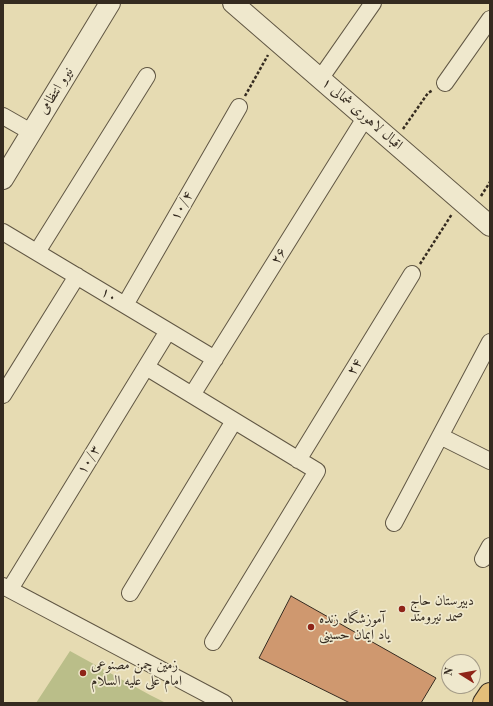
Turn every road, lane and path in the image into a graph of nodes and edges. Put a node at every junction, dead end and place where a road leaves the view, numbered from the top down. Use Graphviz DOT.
graph roads {
  1 [pos="110,3"];
  2 [pos="233,3"];
  3 [pos="373,3"];
  4 [pos="490,19"];
  5 [pos="276,40"];
  6 [pos="147,76"];
  7 [pos="320,79"];
  8 [pos="445,83"];
  9 [pos="239,107"];
  10 [pos="3,116"];
  11 [pos="365,118"];
  12 [pos="31,132"];
  13 [pos="394,142"];
  14 [pos="3,179"];
  15 [pos="461,201"];
  16 [pos="490,226"];
  17 [pos="3,232"];
  18 [pos="37,252"];
  19 [pos="412,274"];
  20 [pos="77,276"];
  21 [pos="125,305"];
  22 [pos="168,331"];
  23 [pos="490,342"];
  24 [pos="215,359"];
  25 [pos="146,367"];
  26 [pos="3,395"];
  27 [pos="192,395"];
  28 [pos="234,420"];
  29 [pos="440,436"];
  30 [pos="298,460"];
  31 [pos="490,461"];
  32 [pos="394,523"];
  33 [pos="7,587"];
  34 [pos="130,592"];
  35 [pos="213,642"];
  36 [pos="490,694"];
  37 [pos="224,703"];
  38 [pos="484,703"];
  1 -- 12 [label="street, نیرو انتظامی"];
  2 -- 5 [label="street, اقبال لاهوری شمالی ۱"];
  3 -- 7 [label="street"];
  4 -- 8 [label="street"];
  5 -- 7 [label="street, اقبال لاهوری شمالی ۱"];
  5 -- 9 [label="path"];
  6 -- 18 [label="street"];
  7 -- 11 [label="street, اقبال لاهوری شمالی ۱"];
  8 -- 13 [label="path"];
  9 -- 21 [label="street, ۱۰/۴"];
  10 -- 12 [label="street"];
  11 -- 13 [label="street, اقبال لاهوری شمالی ۱"];
  11 -- 24 [label="street, ۲۶"];
  12 -- 14 [label="street, نیرو انتظامی"];
  13 -- 15 [label="street, اقبال لاهوری شمالی ۱"];
  15 -- 16 [label="street, اقبال لاهوری شمالی ۱"];
  15 -- 19 [label="path"];
  17 -- 18 [label="street, ۱۰"];
  18 -- 20 [label="street, ۱۰"];
  19 -- 30 [label="street, ۲۴"];
  20 -- 21 [label="street, ۱۰"];
  20 -- 26 [label="street"];
  21 -- 22 [label="street, ۱۰"];
  22 -- 24 [label="street, ۱۰"];
  22 -- 25 [label="street, ۱۰/۳"];
  23 -- 29 [label="street"];
  24 -- 27 [label="street, ۲۶"];
  25 -- 27 [label="street"];
  25 -- 33 [label="street, ۱۰/۳"];
  27 -- 28 [label="street"];
  28 -- 30 [label="street"];
  28 -- 34 [label="street"];
  29 -- 31 [label="street"];
  29 -- 32 [label="street"];
  30 -- 35 [label="street"];
  33 -- 37 [label="street"];
  36 -- 38 [label="main road"];
}
